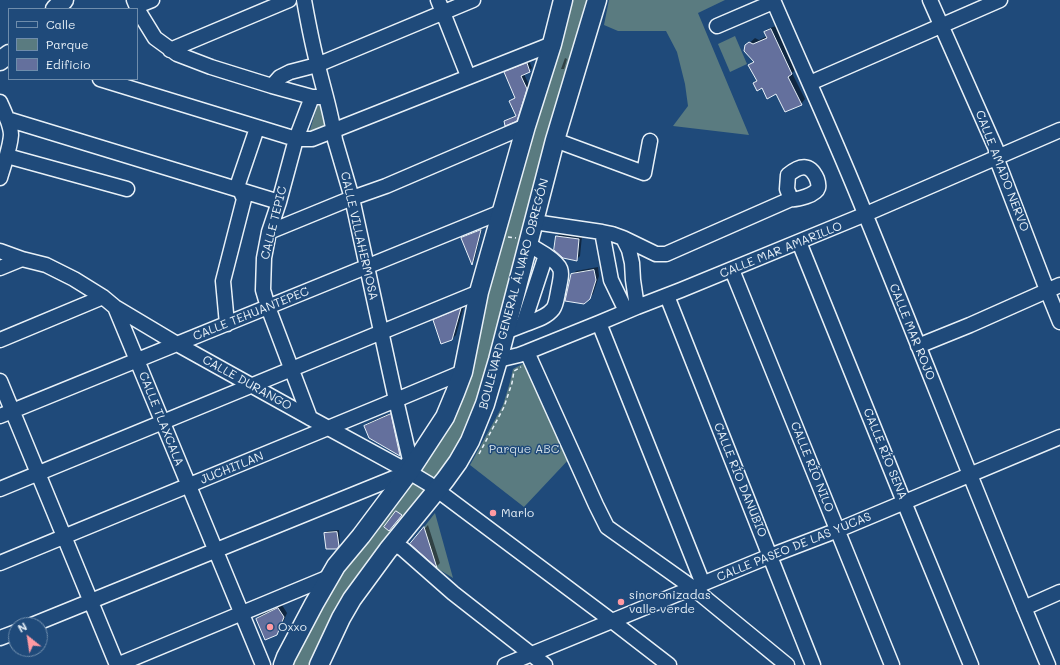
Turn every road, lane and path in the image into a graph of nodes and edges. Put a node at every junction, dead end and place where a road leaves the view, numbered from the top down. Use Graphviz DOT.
graph roads {
  1 [pos="64,0"];
  2 [pos="152,0"];
  3 [pos="289,0"];
  4 [pos="304,0"];
  5 [pos="473,0"];
  6 [pos="563,0"];
  7 [pos="597,0"];
  8 [pos="930,0"];
  9 [pos="1000,0"];
  10 [pos="773,1"];
  11 [pos="136,3"];
  12 [pos="440,6"];
  13 [pos="56,8"];
  14 [pos="138,9"];
  15 [pos="942,25"];
  16 [pos="717,26"];
  17 [pos="552,44"];
  18 [pos="170,50"];
  19 [pos="8,55"];
  20 [pos="0,61"];
  21 [pos="317,64"];
  22 [pos="468,76"];
  23 [pos="103,80"];
  24 [pos="810,83"];
  25 [pos="272,86"];
  26 [pos="319,97"];
  27 [pos="0,102"];
  28 [pos="7,120"];
  29 [pos="526,126"];
  30 [pos="257,128"];
  31 [pos="1060,130"];
  32 [pos="334,131"];
  33 [pos="296,139"];
  34 [pos="555,140"];
  35 [pos="650,141"];
  36 [pos="7,156"];
  37 [pos="996,157"];
  38 [pos="0,178"];
  39 [pos="127,189"];
  40 [pos="240,190"];
  41 [pos="352,198"];
  42 [pos="791,199"];
  43 [pos="279,202"];
  44 [pos="502,212"];
  45 [pos="866,214"];
  46 [pos="534,222"];
  47 [pos="269,232"];
  48 [pos="602,232"];
  49 [pos="623,238"];
  50 [pos="799,242"];
  51 [pos="528,244"];
  52 [pos="0,251"];
  53 [pos="546,255"];
  54 [pos="22,259"];
  55 [pos="0,268"];
  56 [pos="367,268"];
  57 [pos="732,270"];
  58 [pos="1060,285"];
  59 [pos="1047,290"];
  60 [pos="479,292"];
  61 [pos="667,296"];
  62 [pos="103,297"];
  63 [pos="114,307"];
  64 [pos="268,307"];
  65 [pos="631,309"];
  66 [pos="1060,322"];
  67 [pos="599,323"];
  68 [pos="227,324"];
  69 [pos="523,325"];
  70 [pos="505,332"];
  71 [pos="381,333"];
  72 [pos="0,340"];
  73 [pos="177,344"];
  74 [pos="918,346"];
  75 [pos="525,359"];
  76 [pos="136,360"];
  77 [pos="498,360"];
  78 [pos="291,369"];
  79 [pos="463,372"];
  80 [pos="0,381"];
  81 [pos="252,385"];
  82 [pos="396,400"];
  83 [pos="6,414"];
  84 [pos="310,418"];
  85 [pos="162,422"];
  86 [pos="328,428"];
  87 [pos="1060,437"];
  88 [pos="477,457"];
  89 [pos="406,471"];
  90 [pos="38,473"];
  91 [pos="969,474"];
  92 [pos="188,485"];
  93 [pos="0,489"];
  94 [pos="437,490"];
  95 [pos="904,502"];
  96 [pos="838,530"];
  97 [pos="64,536"];
  98 [pos="394,544"];
  99 [pos="216,550"];
  100 [pos="770,556"];
  101 [pos="0,563"];
  102 [pos="329,577"];
  103 [pos="698,586"];
  104 [pos="1060,592"];
  105 [pos="91,601"];
  106 [pos="1024,608"];
  107 [pos="242,614"];
  108 [pos="48,618"];
  109 [pos="612,621"];
  110 [pos="531,654"];
  111 [pos="117,665"];
  112 [pos="263,665"];
  113 [pos="283,665"];
  114 [pos="319,665"];
  115 [pos="505,665"];
  116 [pos="546,665"];
  117 [pos="669,665"];
  118 [pos="787,665"];
  119 [pos="813,665"];
  120 [pos="892,665"];
  121 [pos="972,665"];
  122 [pos="1048,665"];
  1 -- 13 [label="main road"];
  2 -- 11 [label="street"];
  3 -- 18 [label="street"];
  4 -- 21 [label="street, CALLE VILLAHERMOSA"];
  5 -- 12 [label="street"];
  6 -- 17 [label="main road"];
  7 -- 34 [label="main road, BOULEVARD GENERAL ÁLVARO OBREGÓN"];
  8 -- 15 [label="street, CALLE AMADO NERVO"];
  9 -- 15 [label="street"];
  10 -- 16 [label="street"];
  10 -- 24 [label="street, CALLE MAR ROJO"];
  12 -- 21 [label="street"];
  12 -- 22 [label="street"];
  14 -- 18 [label="street"];
  15 -- 24 [label="street"];
  15 -- 37 [label="street, CALLE AMADO NERVO"];
  17 -- 22 [label="street"];
  17 -- 29 [label="main road"];
  18 -- 25 [label="street"];
  19 -- 20 [label="main road"];
  21 -- 25 [label="street"];
  21 -- 26 [label="street, CALLE VILLAHERMOSA"];
  22 -- 32 [label="street"];
  23 -- 30 [label="street"];
  24 -- 45 [label="street, CALLE MAR ROJO"];
  25 -- 26 [label="street"];
  26 -- 32 [label="street, CALLE VILLAHERMOSA"];
  26 -- 33 [label="street, CALLE TEPIC"];
  27 -- 28 [label="street"];
  28 -- 36 [label="street"];
  28 -- 40 [label="street"];
  29 -- 41 [label="street"];
  29 -- 44 [label="main road"];
  30 -- 33 [label="street"];
  30 -- 40 [label="street"];
  31 -- 37 [label="street, CALLE MAR AMARILLO"];
  32 -- 33 [label="street"];
  32 -- 41 [label="street, CALLE VILLAHERMOSA"];
  33 -- 43 [label="street, CALLE TEPIC"];
  34 -- 35 [label="street"];
  34 -- 46 [label="main road, BOULEVARD GENERAL ÁLVARO OBREGÓN"];
  36 -- 38 [label="street"];
  36 -- 39 [label="street"];
  37 -- 45 [label="street, CALLE MAR AMARILLO"];
  37 -- 59 [label="street, CALLE AMADO NERVO"];
  40 -- 43 [label="street"];
  40 -- 68 [label="street"];
  41 -- 47 [label="street"];
  41 -- 56 [label="street, CALLE VILLAHERMOSA"];
  42 -- 49 [label="street"];
  43 -- 47 [label="street, CALLE TEPIC"];
  44 -- 56 [label="street, CALLE TEHUANTEPEC"];
  44 -- 60 [label="main road"];
  45 -- 50 [label="street, CALLE MAR AMARILLO"];
  45 -- 74 [label="street, CALLE MAR ROJO"];
  46 -- 48 [label="street"];
  46 -- 51 [label="main road, BOULEVARD GENERAL ÁLVARO OBREGÓN"];
  47 -- 64 [label="street, CALLE TEPIC"];
  48 -- 49 [label="street"];
  48 -- 65 [label="street"];
  49 -- 65 [label="street"];
  50 -- 57 [label="street, CALLE MAR AMARILLO"];
  50 -- 95 [label="street, CALLE RÍO SENA"];
  51 -- 53 [label="street"];
  51 -- 70 [label="main road, BOULEVARD GENERAL ÁLVARO OBREGÓN"];
  52 -- 54 [label="street, CALLE DURANGO"];
  53 -- 69 [label="street"];
  53 -- 69 [label="street"];
  54 -- 55 [label="street"];
  54 -- 62 [label="street, CALLE DURANGO"];
  56 -- 64 [label="street, CALLE TEHUANTEPEC"];
  56 -- 71 [label="street, CALLE VILLAHERMOSA"];
  57 -- 61 [label="street, CALLE MAR AMARILLO"];
  57 -- 96 [label="street, CALLE RÍO NILO"];
  58 -- 59 [label="street"];
  59 -- 66 [label="street, CALLE AMADO NERVO"];
  59 -- 74 [label="street"];
  60 -- 71 [label="street"];
  60 -- 79 [label="main road"];
  61 -- 65 [label="street, CALLE MAR AMARILLO"];
  61 -- 100 [label="street, CALLE RÍO DANUBIO"];
  62 -- 63 [label="street, CALLE DURANGO"];
  62 -- 72 [label="street"];
  63 -- 73 [label="street, CALLE DURANGO"];
  63 -- 76 [label="street, CALLE TLAXCALA"];
  64 -- 68 [label="street, CALLE TEHUANTEPEC"];
  64 -- 78 [label="street, CALLE TEPIC"];
  65 -- 67 [label="street, CALLE MAR AMARILLO"];
  67 -- 75 [label="street, CALLE MAR AMARILLO"];
  67 -- 103 [label="street"];
  68 -- 73 [label="street, CALLE TEHUANTEPEC"];
  69 -- 70 [label="street"];
  70 -- 77 [label="main road, BOULEVARD GENERAL ÁLVARO OBREGÓN"];
  71 -- 78 [label="street"];
  71 -- 82 [label="street, CALLE VILLAHERMOSA"];
  73 -- 76 [label="street, CALLE TEHUANTEPEC"];
  73 -- 81 [label="street, CALLE DURANGO"];
  74 -- 91 [label="street, CALLE MAR ROJO"];
  75 -- 77 [label="street, CALLE MAR AMARILLO"];
  75 -- 88 [label="path"];
  75 -- 103 [label="street"];
  76 -- 83 [label="street, CALLE TEHUANTEPEC"];
  76 -- 85 [label="street, CALLE TLAXCALA"];
  77 -- 94 [label="main road, BOULEVARD GENERAL ÁLVARO OBREGÓN"];
  78 -- 81 [label="street"];
  78 -- 84 [label="street, CALLE TEPIC"];
  79 -- 82 [label="street, JUCHITLAN"];
  79 -- 89 [label="main road"];
  80 -- 83 [label="street"];
  81 -- 84 [label="street, CALLE DURANGO"];
  81 -- 85 [label="street"];
  82 -- 86 [label="street, JUCHITLAN"];
  82 -- 89 [label="street, CALLE VILLAHERMOSA"];
  83 -- 90 [label="street"];
  84 -- 86 [label="street, CALLE DURANGO"];
  85 -- 90 [label="street"];
  85 -- 92 [label="street, CALLE TLAXCALA"];
  86 -- 89 [label="street, CALLE DURANGO"];
  86 -- 92 [label="street, JUCHITLAN"];
  87 -- 91 [label="street, CALLE PASEO DE LAS YUCAS"];
  89 -- 94 [label="street, CALLE DURANGO"];
  89 -- 99 [label="street"];
  89 -- 102 [label="main road"];
  90 -- 93 [label="street"];
  90 -- 97 [label="street"];
  91 -- 95 [label="street, CALLE PASEO DE LAS YUCAS"];
  91 -- 106 [label="street, CALLE MAR ROJO"];
  92 -- 97 [label="street, JUCHITLAN"];
  92 -- 99 [label="street, CALLE TLAXCALA"];
  94 -- 98 [label="main road, BOULEVARD GENERAL ÁLVARO OBREGÓN"];
  94 -- 109 [label="street, CALLE DURANGO"];
  95 -- 96 [label="street, CALLE PASEO DE LAS YUCAS"];
  95 -- 121 [label="street, CALLE RÍO SENA"];
  96 -- 100 [label="street, CALLE PASEO DE LAS YUCAS"];
  96 -- 120 [label="street, CALLE RÍO NILO"];
  97 -- 101 [label="street, JUCHITLAN"];
  97 -- 105 [label="street"];
  98 -- 110 [label="street"];
  98 -- 114 [label="main road, BOULEVARD GENERAL ÁLVARO OBREGÓN"];
  99 -- 105 [label="street"];
  99 -- 107 [label="street, CALLE TLAXCALA"];
  100 -- 103 [label="street, CALLE PASEO DE LAS YUCAS"];
  100 -- 119 [label="street, CALLE RÍO DANUBIO"];
  102 -- 107 [label="street"];
  102 -- 113 [label="main road"];
  103 -- 109 [label="street, CALLE PASEO DE LAS YUCAS"];
  103 -- 118 [label="street"];
  104 -- 106 [label="street"];
  105 -- 108 [label="street"];
  105 -- 111 [label="street"];
  106 -- 122 [label="street, CALLE MAR ROJO"];
  107 -- 111 [label="street"];
  107 -- 112 [label="street, CALLE TLAXCALA"];
  109 -- 110 [label="street, CALLE PASEO DE LAS YUCAS"];
  109 -- 117 [label="street, CALLE DURANGO"];
  110 -- 115 [label="street, CALLE PASEO DE LAS YUCAS"];
  110 -- 116 [label="street"];
}
